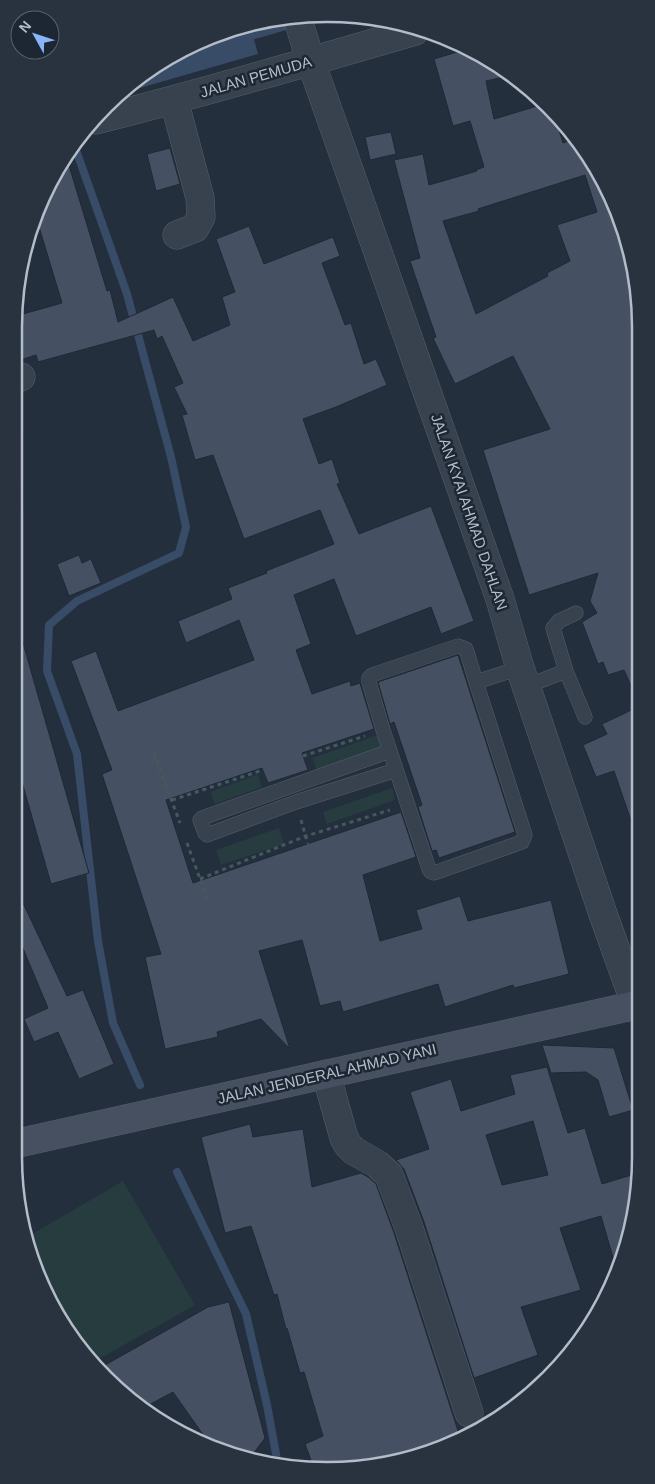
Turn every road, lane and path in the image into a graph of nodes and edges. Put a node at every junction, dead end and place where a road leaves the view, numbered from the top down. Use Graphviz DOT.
graph roads {
  1 [pos="299,24"];
  2 [pos="407,33"];
  3 [pos="311,62"];
  4 [pos="174,100"];
  5 [pos="107,117"];
  6 [pos="177,235"];
  7 [pos="576,613"];
  8 [pos="566,671"];
  9 [pos="524,677"];
  10 [pos="476,682"];
  11 [pos="585,717"];
  12 [pos="383,730"];
  13 [pos="390,751"];
  14 [pos="303,756"];
  15 [pos="263,770"];
  16 [pos="396,770"];
  17 [pos="172,800"];
  18 [pos="407,804"];
  19 [pos="200,878"];
  20 [pos="632,992"];
  21 [pos="632,1011"];
  22 [pos="326,1074"];
  23 [pos="22,1142"];
  24 [pos="469,1413"];
  1 -- 3 [label="street, JALAN KYAI AHMAD DAHLAN"];
  2 -- 3 [label="street, JALAN PEMUDA"];
  3 -- 4 [label="street, JALAN PEMUDA"];
  3 -- 9 [label="street, JALAN KYAI AHMAD DAHLAN"];
  4 -- 5 [label="street, JALAN PEMUDA"];
  4 -- 6 [label="street"];
  7 -- 8 [label="lane"];
  8 -- 9 [label="lane"];
  8 -- 11 [label="lane"];
  9 -- 10 [label="lane"];
  9 -- 20 [label="street, JALAN KYAI AHMAD DAHLAN"];
  10 -- 12 [label="lane"];
  10 -- 18 [label="lane"];
  12 -- 13 [label="lane"];
  12 -- 14 [label="path"];
  13 -- 16 [label="lane"];
  13 -- 16 [label="lane"];
  15 -- 17 [label="path"];
  16 -- 18 [label="lane"];
  18 -- 19 [label="path"];
  21 -- 22 [label="main road, JALAN JENDERAL AHMAD YANI"];
  22 -- 23 [label="main road, JALAN JENDERAL AHMAD YANI"];
  22 -- 24 [label="street"];
}
